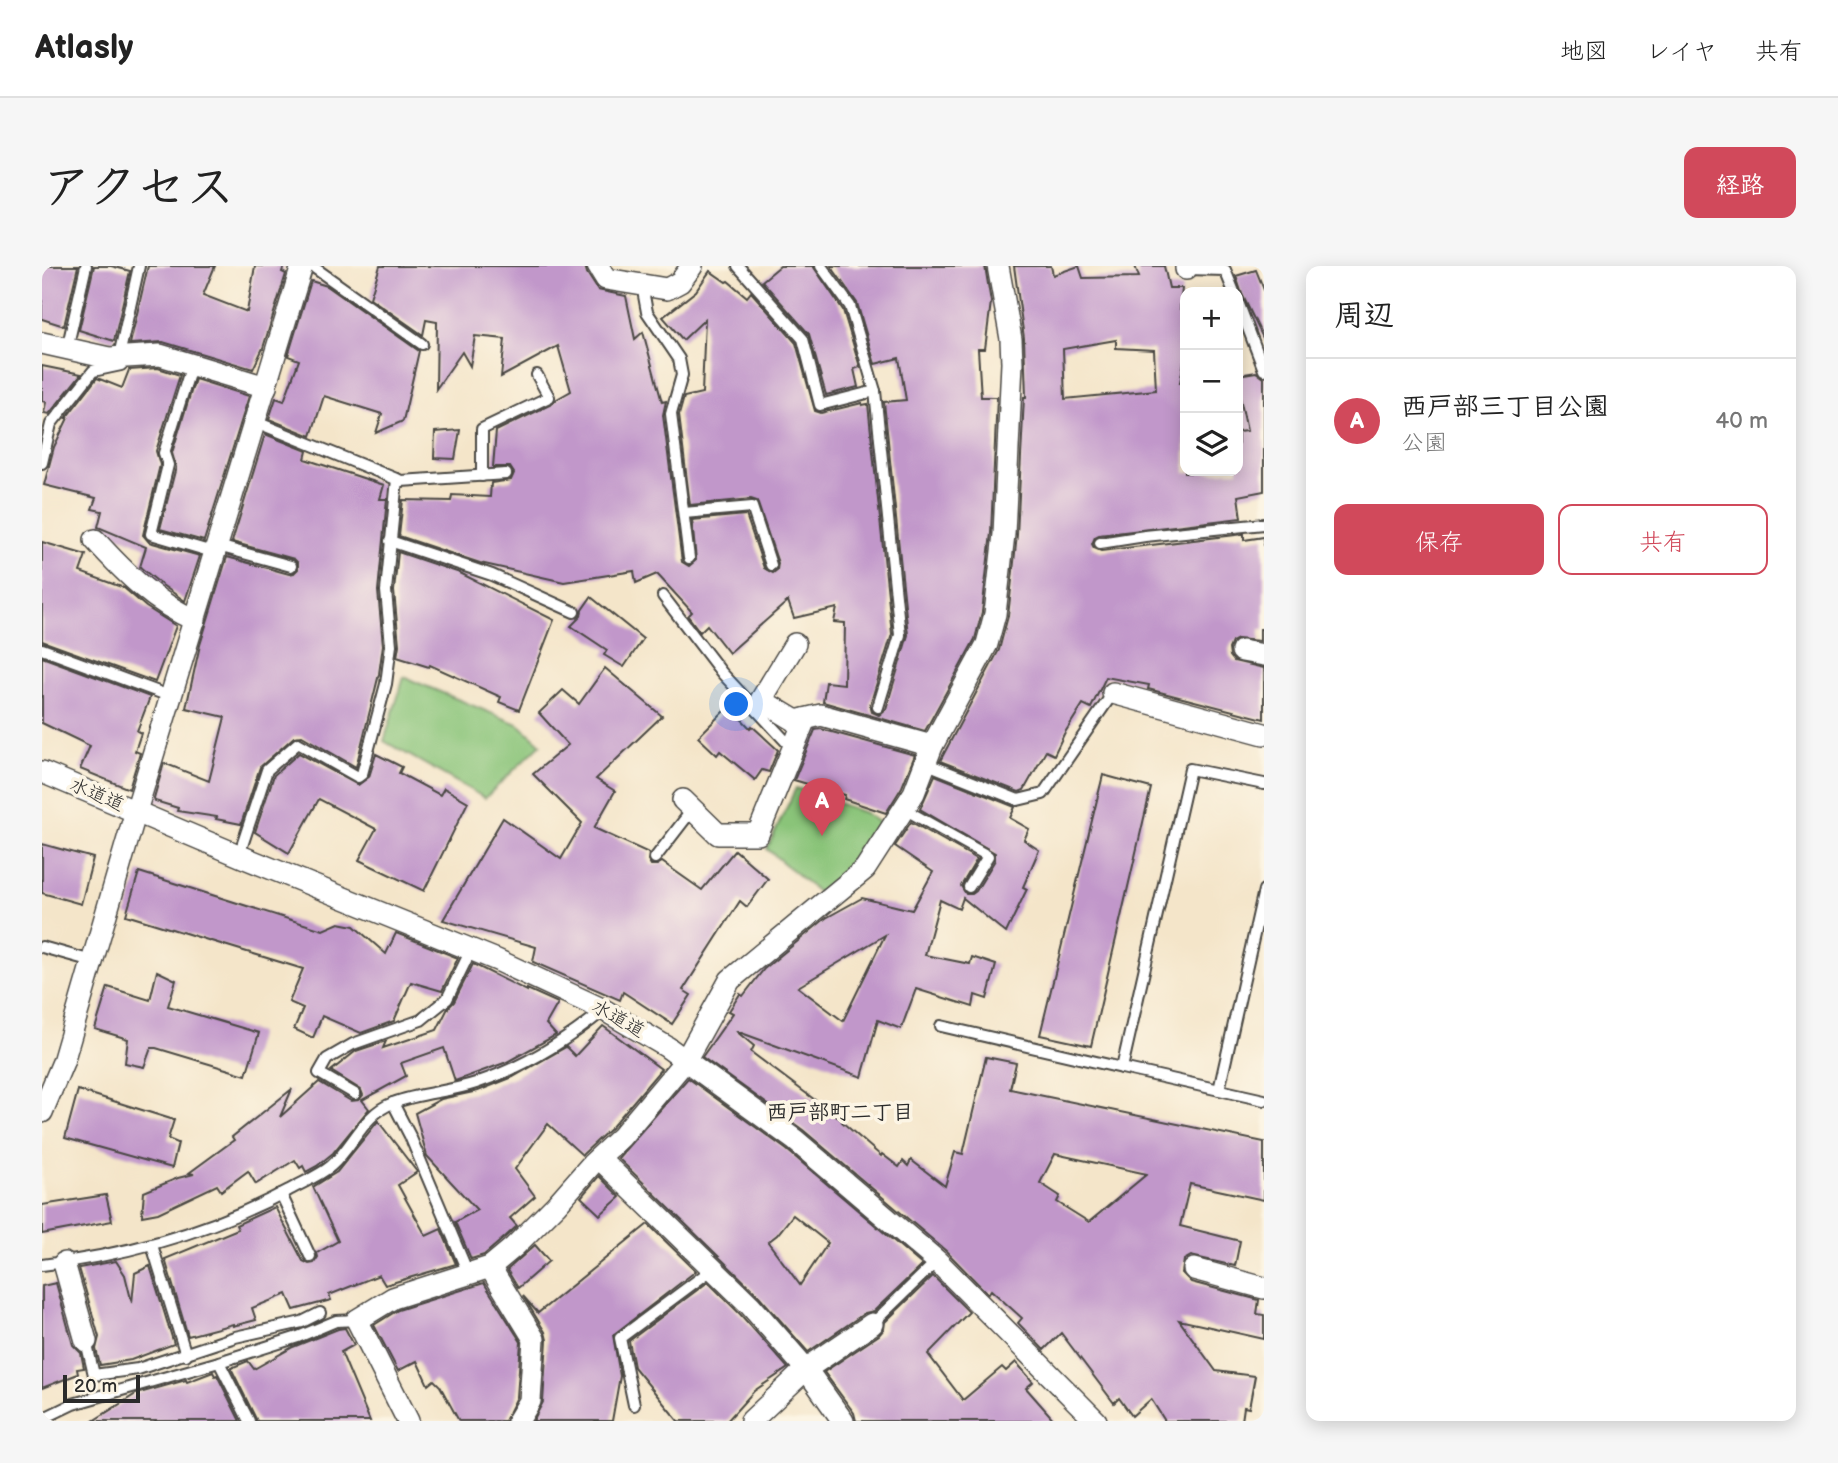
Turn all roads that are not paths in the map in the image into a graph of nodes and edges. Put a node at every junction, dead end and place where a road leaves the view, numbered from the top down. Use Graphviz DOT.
graph roads {
  1 [pos="86,266"];
  2 [pos="139,266"];
  3 [pos="302,266"];
  4 [pos="312,266"];
  5 [pos="598,266"];
  6 [pos="692,266"];
  7 [pos="738,266"];
  8 [pos="821,266"];
  9 [pos="998,266"];
  10 [pos="1186,268"];
  11 [pos="642,285"];
  12 [pos="1232,287"];
  13 [pos="1243,315"];
  14 [pos="42,342"];
  15 [pos="422,344"];
  16 [pos="67,349"];
  17 [pos="119,356"];
  18 [pos="165,356"];
  19 [pos="192,364"];
  20 [pos="1264,370"];
  21 [pos="537,375"];
  22 [pos="266,387"];
  23 [pos="875,391"];
  24 [pos="256,422"];
  25 [pos="42,463"];
  26 [pos="506,474"];
  27 [pos="482,475"];
  28 [pos="397,479"];
  29 [pos="684,513"];
  30 [pos="1264,524"];
  31 [pos="95,540"];
  32 [pos="390,541"];
  33 [pos="1100,543"];
  34 [pos="217,550"];
  35 [pos="689,558"];
  36 [pos="771,565"];
  37 [pos="291,566"];
  38 [pos="663,596"];
  39 [pos="574,612"];
  40 [pos="195,620"];
  41 [pos="795,644"];
  42 [pos="42,649"];
  43 [pos="1242,651"];
  44 [pos="1264,654"];
  45 [pos="1113,693"];
  46 [pos="172,697"];
  47 [pos="877,707"];
  48 [pos="805,719"];
  49 [pos="1264,734"];
  50 [pos="793,749"];
  51 [pos="928,754"];
  52 [pos="42,772"];
  53 [pos="1264,784"];
  54 [pos="688,805"];
  55 [pos="904,809"];
  56 [pos="136,811"];
  57 [pos="239,855"];
  58 [pos="655,858"];
  59 [pos="969,887"];
  60 [pos="1264,890"];
  61 [pos="42,947"];
  62 [pos="471,950"];
  63 [pos="92,961"];
  64 [pos="604,1010"];
  65 [pos="941,1026"];
  66 [pos="685,1060"];
  67 [pos="1122,1068"];
  68 [pos="49,1076"];
  69 [pos="1219,1090"];
  70 [pos="355,1094"];
  71 [pos="1264,1100"];
  72 [pos="393,1103"];
  73 [pos="42,1112"];
  74 [pos="599,1158"];
  75 [pos="281,1194"];
  76 [pos="152,1245"];
  77 [pos="310,1256"];
  78 [pos="937,1261"];
  79 [pos="64,1263"];
  80 [pos="42,1265"];
  81 [pos="490,1267"];
  82 [pos="713,1268"];
  83 [pos="1194,1269"];
  84 [pos="468,1273"];
  85 [pos="1264,1288"];
  86 [pos="320,1313"];
  87 [pos="357,1320"];
  88 [pos="872,1324"];
  89 [pos="86,1341"];
  90 [pos="186,1355"];
  91 [pos="219,1362"];
  92 [pos="806,1368"];
  93 [pos="634,1405"];
  94 [pos="42,1419"];
  95 [pos="249,1421"];
  96 [pos="408,1421"];
  97 [pos="518,1421"];
  98 [pos="751,1421"];
  99 [pos="843,1421"];
  100 [pos="1096,1421"];
  1 -- 16 [label="lane"];
  2 -- 17 [label="lane"];
  3 -- 22 [label="street"];
  4 -- 15 [label="lane"];
  5 -- 11 [label="street"];
  6 -- 11 [label="street"];
  7 -- 23 [label="lane"];
  8 -- 23 [label="lane"];
  9 -- 51 [label="street"];
  10 -- 12 [label="lane"];
  11 -- 29 [label="lane"];
  13 -- 20 [label="lane"];
  14 -- 16 [label="street"];
  16 -- 17 [label="street"];
  17 -- 18 [label="street"];
  18 -- 19 [label="street"];
  18 -- 25 [label="lane"];
  19 -- 22 [label="street"];
  19 -- 34 [label="lane"];
  21 -- 27 [label="lane"];
  22 -- 24 [label="street"];
  23 -- 47 [label="lane"];
  24 -- 28 [label="lane"];
  24 -- 34 [label="street"];
  26 -- 27 [label="lane"];
  27 -- 28 [label="lane"];
  28 -- 32 [label="lane"];
  29 -- 35 [label="lane"];
  29 -- 36 [label="lane"];
  30 -- 33 [label="lane"];
  31 -- 40 [label="street"];
  32 -- 39 [label="lane"];
  32 -- 57 [label="lane"];
  34 -- 37 [label="lane"];
  34 -- 40 [label="street"];
  38 -- 50 [label="lane"];
  40 -- 46 [label="street"];
  41 -- 48 [label="street"];
  42 -- 46 [label="lane"];
  43 -- 44 [label="street"];
  45 -- 49 [label="street"];
  45 -- 51 [label="lane"];
  46 -- 56 [label="street"];
  48 -- 50 [label="street"];
  48 -- 51 [label="street"];
  50 -- 54 [label="street"];
  51 -- 55 [label="street"];
  52 -- 56 [label="street, 水道道"];
  53 -- 67 [label="lane"];
  54 -- 58 [label="lane"];
  55 -- 59 [label="lane"];
  55 -- 66 [label="street"];
  56 -- 57 [label="street, 水道道"];
  56 -- 63 [label="street"];
  57 -- 62 [label="street, 水道道"];
  60 -- 69 [label="lane"];
  61 -- 63 [label="lane"];
  62 -- 64 [label="street, 水道道"];
  62 -- 70 [label="lane"];
  63 -- 68 [label="street"];
  64 -- 66 [label="street, 水道道"];
  64 -- 72 [label="lane"];
  65 -- 67 [label="lane"];
  66 -- 74 [label="street"];
  66 -- 78 [label="street, 水道道"];
  67 -- 69 [label="lane"];
  68 -- 73 [label="street"];
  69 -- 71 [label="lane"];
  72 -- 75 [label="lane"];
  72 -- 84 [label="lane"];
  74 -- 81 [label="street"];
  74 -- 82 [label="street"];
  75 -- 76 [label="lane"];
  75 -- 77 [label="lane"];
  76 -- 79 [label="lane"];
  76 -- 90 [label="lane"];
  78 -- 88 [label="lane"];
  78 -- 100 [label="street, 水道道"];
  79 -- 80 [label="lane"];
  79 -- 89 [label="street"];
  81 -- 84 [label="street"];
  81 -- 97 [label="street"];
  82 -- 92 [label="street"];
  82 -- 93 [label="lane"];
  83 -- 85 [label="street"];
  84 -- 87 [label="street"];
  86 -- 90 [label="lane"];
  87 -- 91 [label="lane"];
  87 -- 96 [label="street"];
  88 -- 92 [label="street"];
  89 -- 90 [label="lane"];
  91 -- 94 [label="lane"];
  91 -- 95 [label="lane"];
  92 -- 98 [label="street"];
  92 -- 99 [label="street"];
}
